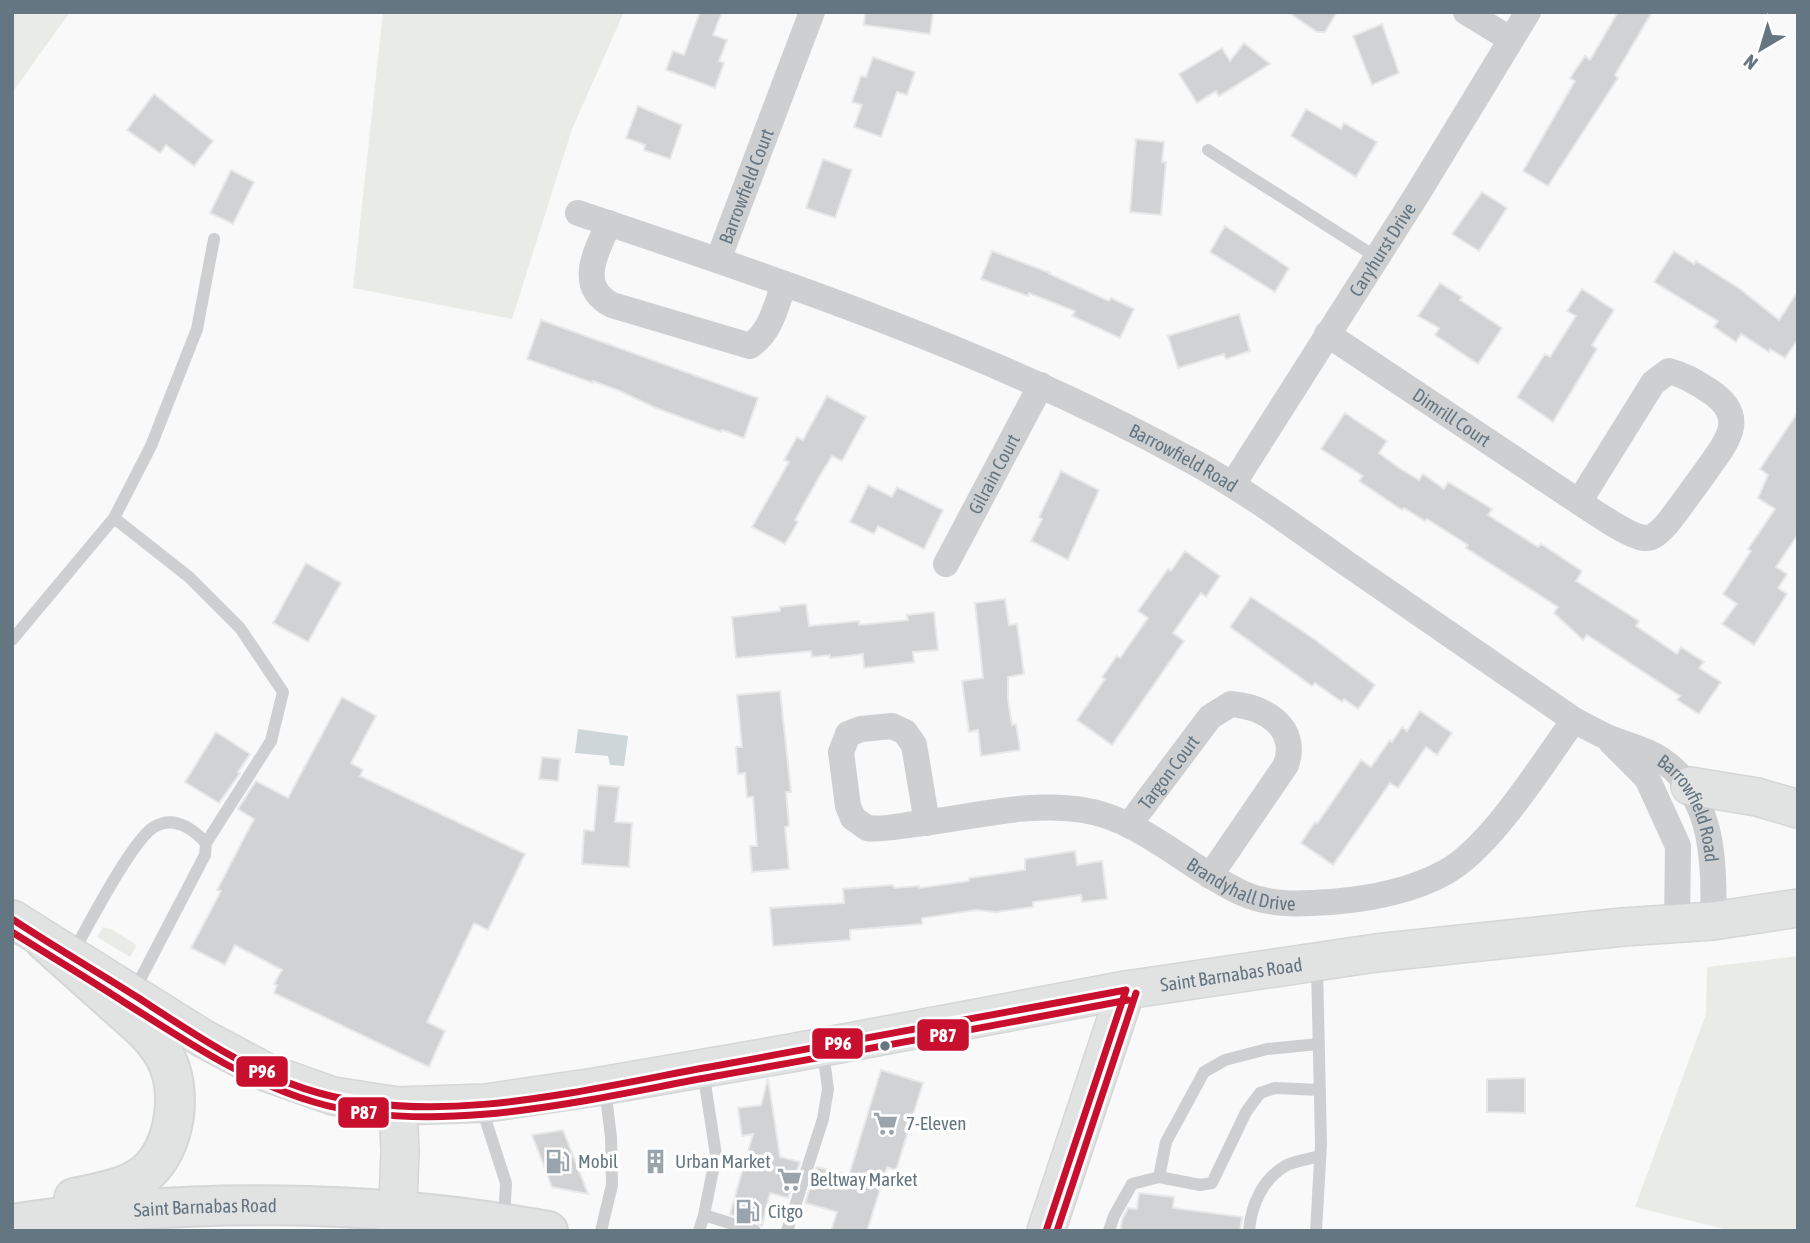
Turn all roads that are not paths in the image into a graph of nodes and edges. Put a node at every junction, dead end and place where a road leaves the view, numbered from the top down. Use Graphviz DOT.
graph roads {
  1 [pos="812,12"];
  2 [pos="1466,12"];
  3 [pos="1528,12"];
  4 [pos="1510,39"];
  5 [pos="1208,150"];
  6 [pos="578,213"];
  7 [pos="608,223"];
  8 [pos="214,239"];
  9 [pos="1376,257"];
  10 [pos="718,260"];
  11 [pos="784,284"];
  12 [pos="1327,334"];
  13 [pos="1041,385"];
  14 [pos="1233,484"];
  15 [pos="1579,502"];
  16 [pos="114,517"];
  17 [pos="946,564"];
  18 [pos="12,640"];
  19 [pos="1574,720"];
  20 [pos="1605,736"];
  21 [pos="1690,786"];
  22 [pos="1798,809"];
  23 [pos="927,823"];
  24 [pos="1129,825"];
  25 [pos="206,843"];
  26 [pos="1210,876"];
  27 [pos="1798,908"];
  28 [pos="12,919"];
  29 [pos="1713,921"];
  30 [pos="1677,923"];
  31 [pos="58,948"];
  32 [pos="1317,962"];
  33 [pos="1126,990"];
  34 [pos="132,994"];
  35 [pos="1319,1044"];
  36 [pos="823,1047"];
  37 [pos="703,1068"];
  38 [pos="605,1085"];
  39 [pos="1320,1090"];
  40 [pos="480,1103"];
  41 [pos="398,1106"];
  42 [pos="1320,1156"];
  43 [pos="1159,1177"];
  44 [pos="12,1214"];
  45 [pos="704,1215"];
  46 [pos="397,1221"];
  47 [pos="12,1224"];
  48 [pos="504,1224"];
  49 [pos="548,1231"];
  50 [pos="601,1231"];
  51 [pos="699,1231"];
  52 [pos="755,1231"];
  53 [pos="787,1231"];
  54 [pos="1046,1231"];
  55 [pos="1108,1231"];
  56 [pos="1249,1231"];
  57 [pos="1317,1231"];
  1 -- 10 [label="street, Barrowfield Court"];
  2 -- 4 [label="street"];
  3 -- 4 [label="street, Caryhurst Drive"];
  4 -- 9 [label="street, Caryhurst Drive"];
  5 -- 9 [label="lane"];
  6 -- 7 [label="street, Barrowfield Court"];
  7 -- 10 [label="street, Barrowfield Court"];
  7 -- 11 [label="street"];
  8 -- 16 [label="lane"];
  9 -- 12 [label="street, Caryhurst Drive"];
  10 -- 11 [label="street, Barrowfield Road"];
  11 -- 13 [label="street, Barrowfield Road"];
  12 -- 14 [label="street, Caryhurst Drive"];
  12 -- 15 [label="street, Dimrill Court"];
  13 -- 14 [label="street, Barrowfield Road"];
  13 -- 17 [label="street, Gilrain Court"];
  14 -- 19 [label="street, Barrowfield Road"];
  15 -- 15 [label="street, Dimrill Court"];
  16 -- 18 [label="lane"];
  16 -- 25 [label="lane"];
  19 -- 20 [label="street, Barrowfield Road"];
  19 -- 26 [label="street, Brandyhall Drive"];
  20 -- 21 [label="street, Barrowfield Road"];
  20 -- 30 [label="street, Barrowfield Road"];
  21 -- 22 [label="main road"];
  21 -- 29 [label="street, Barrowfield Road"];
  23 -- 23 [label="street, Brandyhall Drive"];
  23 -- 24 [label="street, Brandyhall Drive"];
  24 -- 26 [label="street, Brandyhall Drive"];
  24 -- 26 [label="street, Targon Court"];
  25 -- 31 [label="lane"];
  25 -- 34 [label="lane"];
  27 -- 29 [label="main road, Saint Barnabas Road"];
  28 -- 31 [label="main road, Saint Barnabas Road"];
  29 -- 30 [label="main road, Saint Barnabas Road"];
  30 -- 32 [label="main road, Saint Barnabas Road"];
  31 -- 34 [label="main road, Saint Barnabas Road"];
  31 -- 44 [label="main road"];
  32 -- 33 [label="main road, Saint Barnabas Road"];
  32 -- 35 [label="lane"];
  33 -- 36 [label="main road, Saint Barnabas Road"];
  33 -- 54 [label="main road"];
  34 -- 41 [label="main road, Saint Barnabas Road"];
  35 -- 39 [label="lane"];
  35 -- 43 [label="lane"];
  36 -- 37 [label="main road, Saint Barnabas Road"];
  36 -- 53 [label="lane"];
  37 -- 38 [label="main road, Saint Barnabas Road"];
  37 -- 45 [label="lane"];
  38 -- 40 [label="main road, Saint Barnabas Road"];
  38 -- 50 [label="lane"];
  39 -- 42 [label="lane"];
  39 -- 43 [label="lane"];
  40 -- 41 [label="main road, Saint Barnabas Road"];
  40 -- 48 [label="lane"];
  41 -- 46 [label="main road"];
  42 -- 56 [label="lane"];
  42 -- 57 [label="lane"];
  43 -- 55 [label="lane"];
  45 -- 51 [label="lane"];
  45 -- 52 [label="lane"];
  46 -- 47 [label="main road, Saint Barnabas Road"];
  46 -- 48 [label="main road, Saint Barnabas Road"];
  48 -- 49 [label="main road, Saint Barnabas Road"];
}
